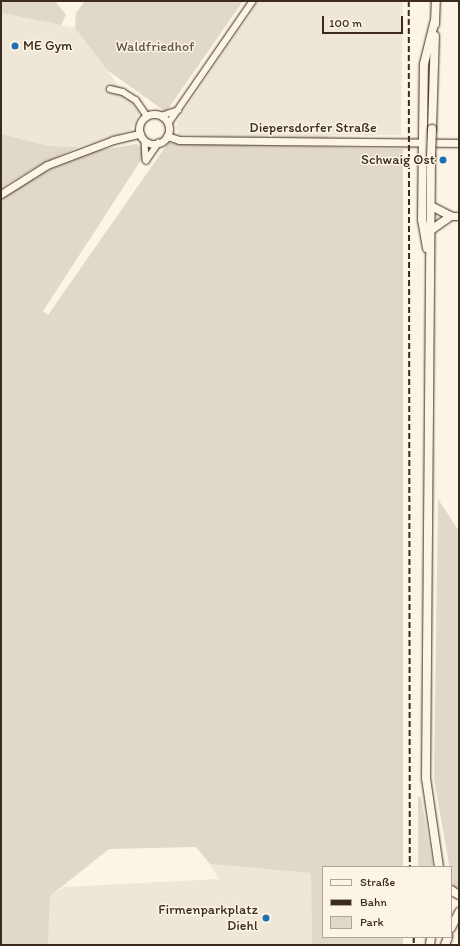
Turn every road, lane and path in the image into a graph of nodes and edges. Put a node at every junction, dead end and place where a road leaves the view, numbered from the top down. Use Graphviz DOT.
graph roads {
  1 [pos="253,1"];
  2 [pos="436,1"];
  3 [pos="435,20"];
  4 [pos="110,89"];
  5 [pos="178,110"];
  6 [pos="147,116"];
  7 [pos="161,116"];
  8 [pos="168,124"];
  9 [pos="140,134"];
  10 [pos="167,136"];
  11 [pos="145,141"];
  12 [pos="422,142"];
  13 [pos="158,143"];
  14 [pos="459,143"];
  15 [pos="1,194"];
  16 [pos="431,206"];
  17 [pos="455,216"];
  18 [pos="431,230"];
  19 [pos="430,266"];
  20 [pos="438,864"];
  21 [pos="459,912"];
  22 [pos="452,926"];
  1 -- 5 [label="street"];
  2 -- 3 [label="main road"];
  3 -- 12 [label="main road"];
  3 -- 16 [label="main road, bridge"];
  4 -- 6 [label="street"];
  5 -- 7 [label="street"];
  5 -- 8 [label="street"];
  6 -- 7 [label="street"];
  6 -- 9 [label="street"];
  7 -- 8 [label="street"];
  8 -- 10 [label="street"];
  9 -- 11 [label="street"];
  9 -- 15 [label="street"];
  10 -- 12 [label="street, Diepersdorfer Straße"];
  10 -- 13 [label="street"];
  11 -- 13 [label="street"];
  11 -- 13 [label="street"];
  12 -- 14 [label="street, Diepersdorfer Straße"];
  12 -- 19 [label="main road"];
  16 -- 17 [label="main road"];
  16 -- 18 [label="main road"];
  17 -- 18 [label="main road"];
  18 -- 19 [label="main road"];
  19 -- 20 [label="main road"];
  21 -- 22 [label="main road"];
}
